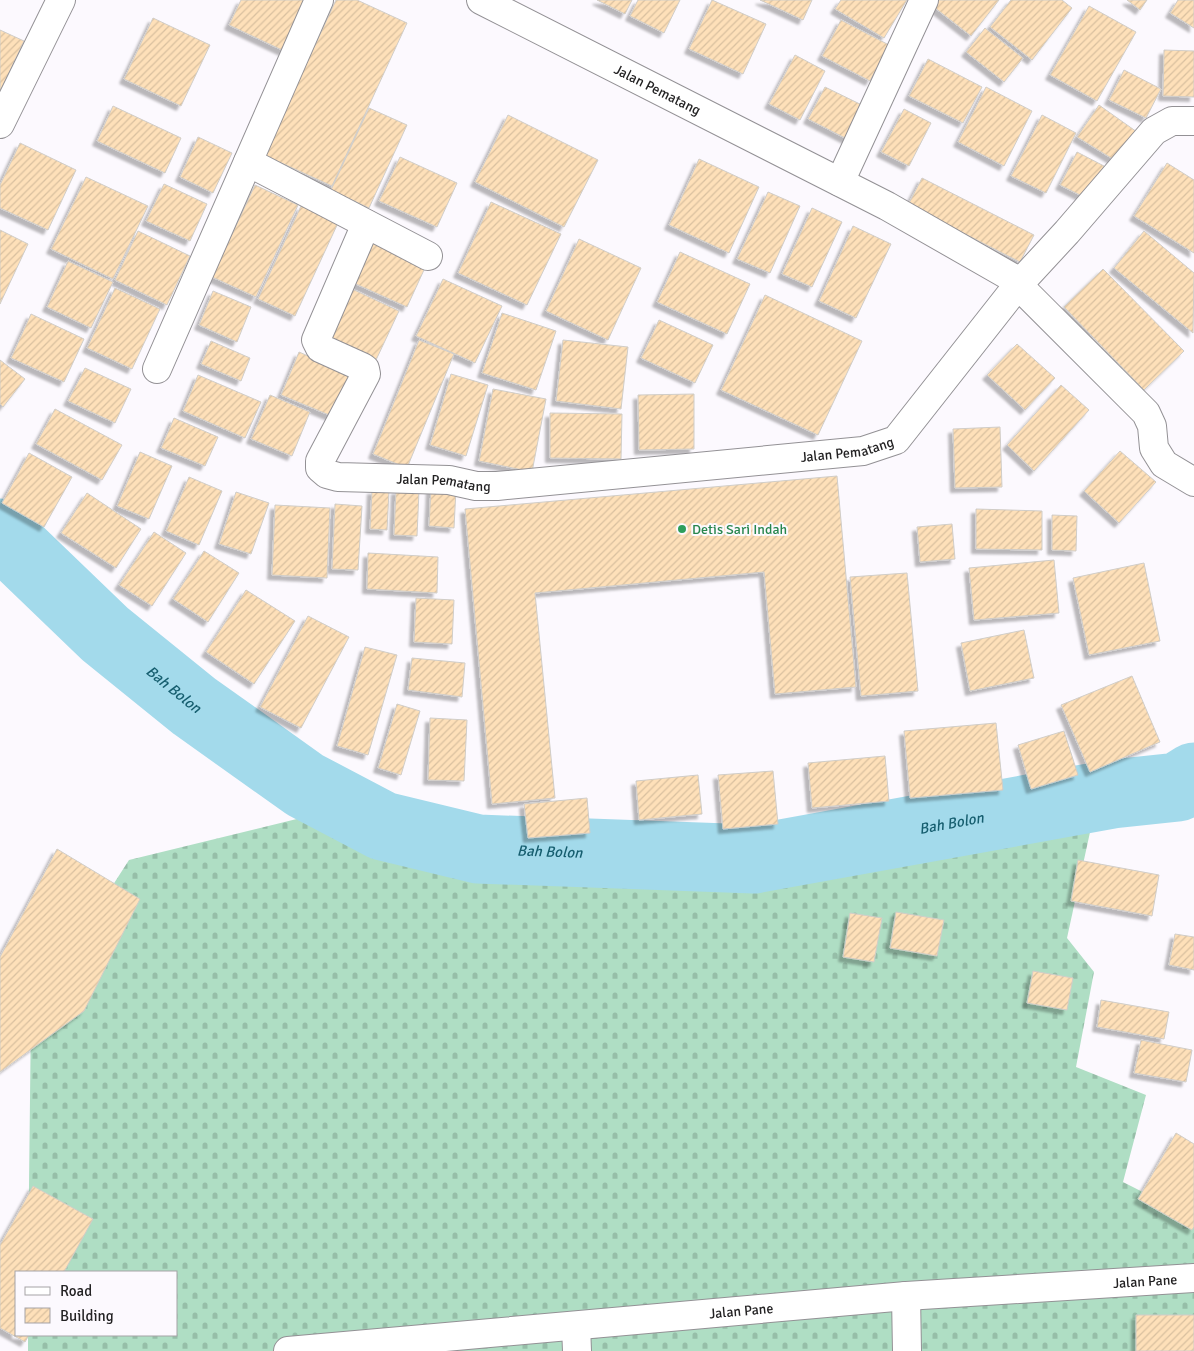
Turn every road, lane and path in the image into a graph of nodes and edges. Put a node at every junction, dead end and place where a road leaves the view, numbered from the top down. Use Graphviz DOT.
graph roads {
  1 [pos="319,0"];
  2 [pos="481,0"];
  3 [pos="924,0"];
  4 [pos="53,3"];
  5 [pos="1194,121"];
  6 [pos="0,124"];
  7 [pos="248,162"];
  8 [pos="840,182"];
  9 [pos="366,224"];
  10 [pos="428,256"];
  11 [pos="1018,285"];
  12 [pos="157,369"];
  13 [pos="1194,482"];
  14 [pos="1194,1278"];
  15 [pos="906,1296"];
  16 [pos="577,1338"];
  17 [pos="288,1351"];
  18 [pos="907,1351"];
  1 -- 7 [label="street"];
  2 -- 8 [label="street, Jalan Pematang"];
  3 -- 8 [label="street"];
  4 -- 6 [label="street"];
  5 -- 11 [label="street"];
  7 -- 9 [label="street"];
  7 -- 12 [label="street"];
  8 -- 11 [label="street, Jalan Pematang"];
  9 -- 10 [label="street"];
  9 -- 11 [label="street, Jalan Pematang"];
  11 -- 13 [label="street"];
  14 -- 15 [label="street, Jalan Pane"];
  15 -- 16 [label="street, Jalan Pane"];
  15 -- 18 [label="street"];
  16 -- 17 [label="street, Jalan Pane"];
}
